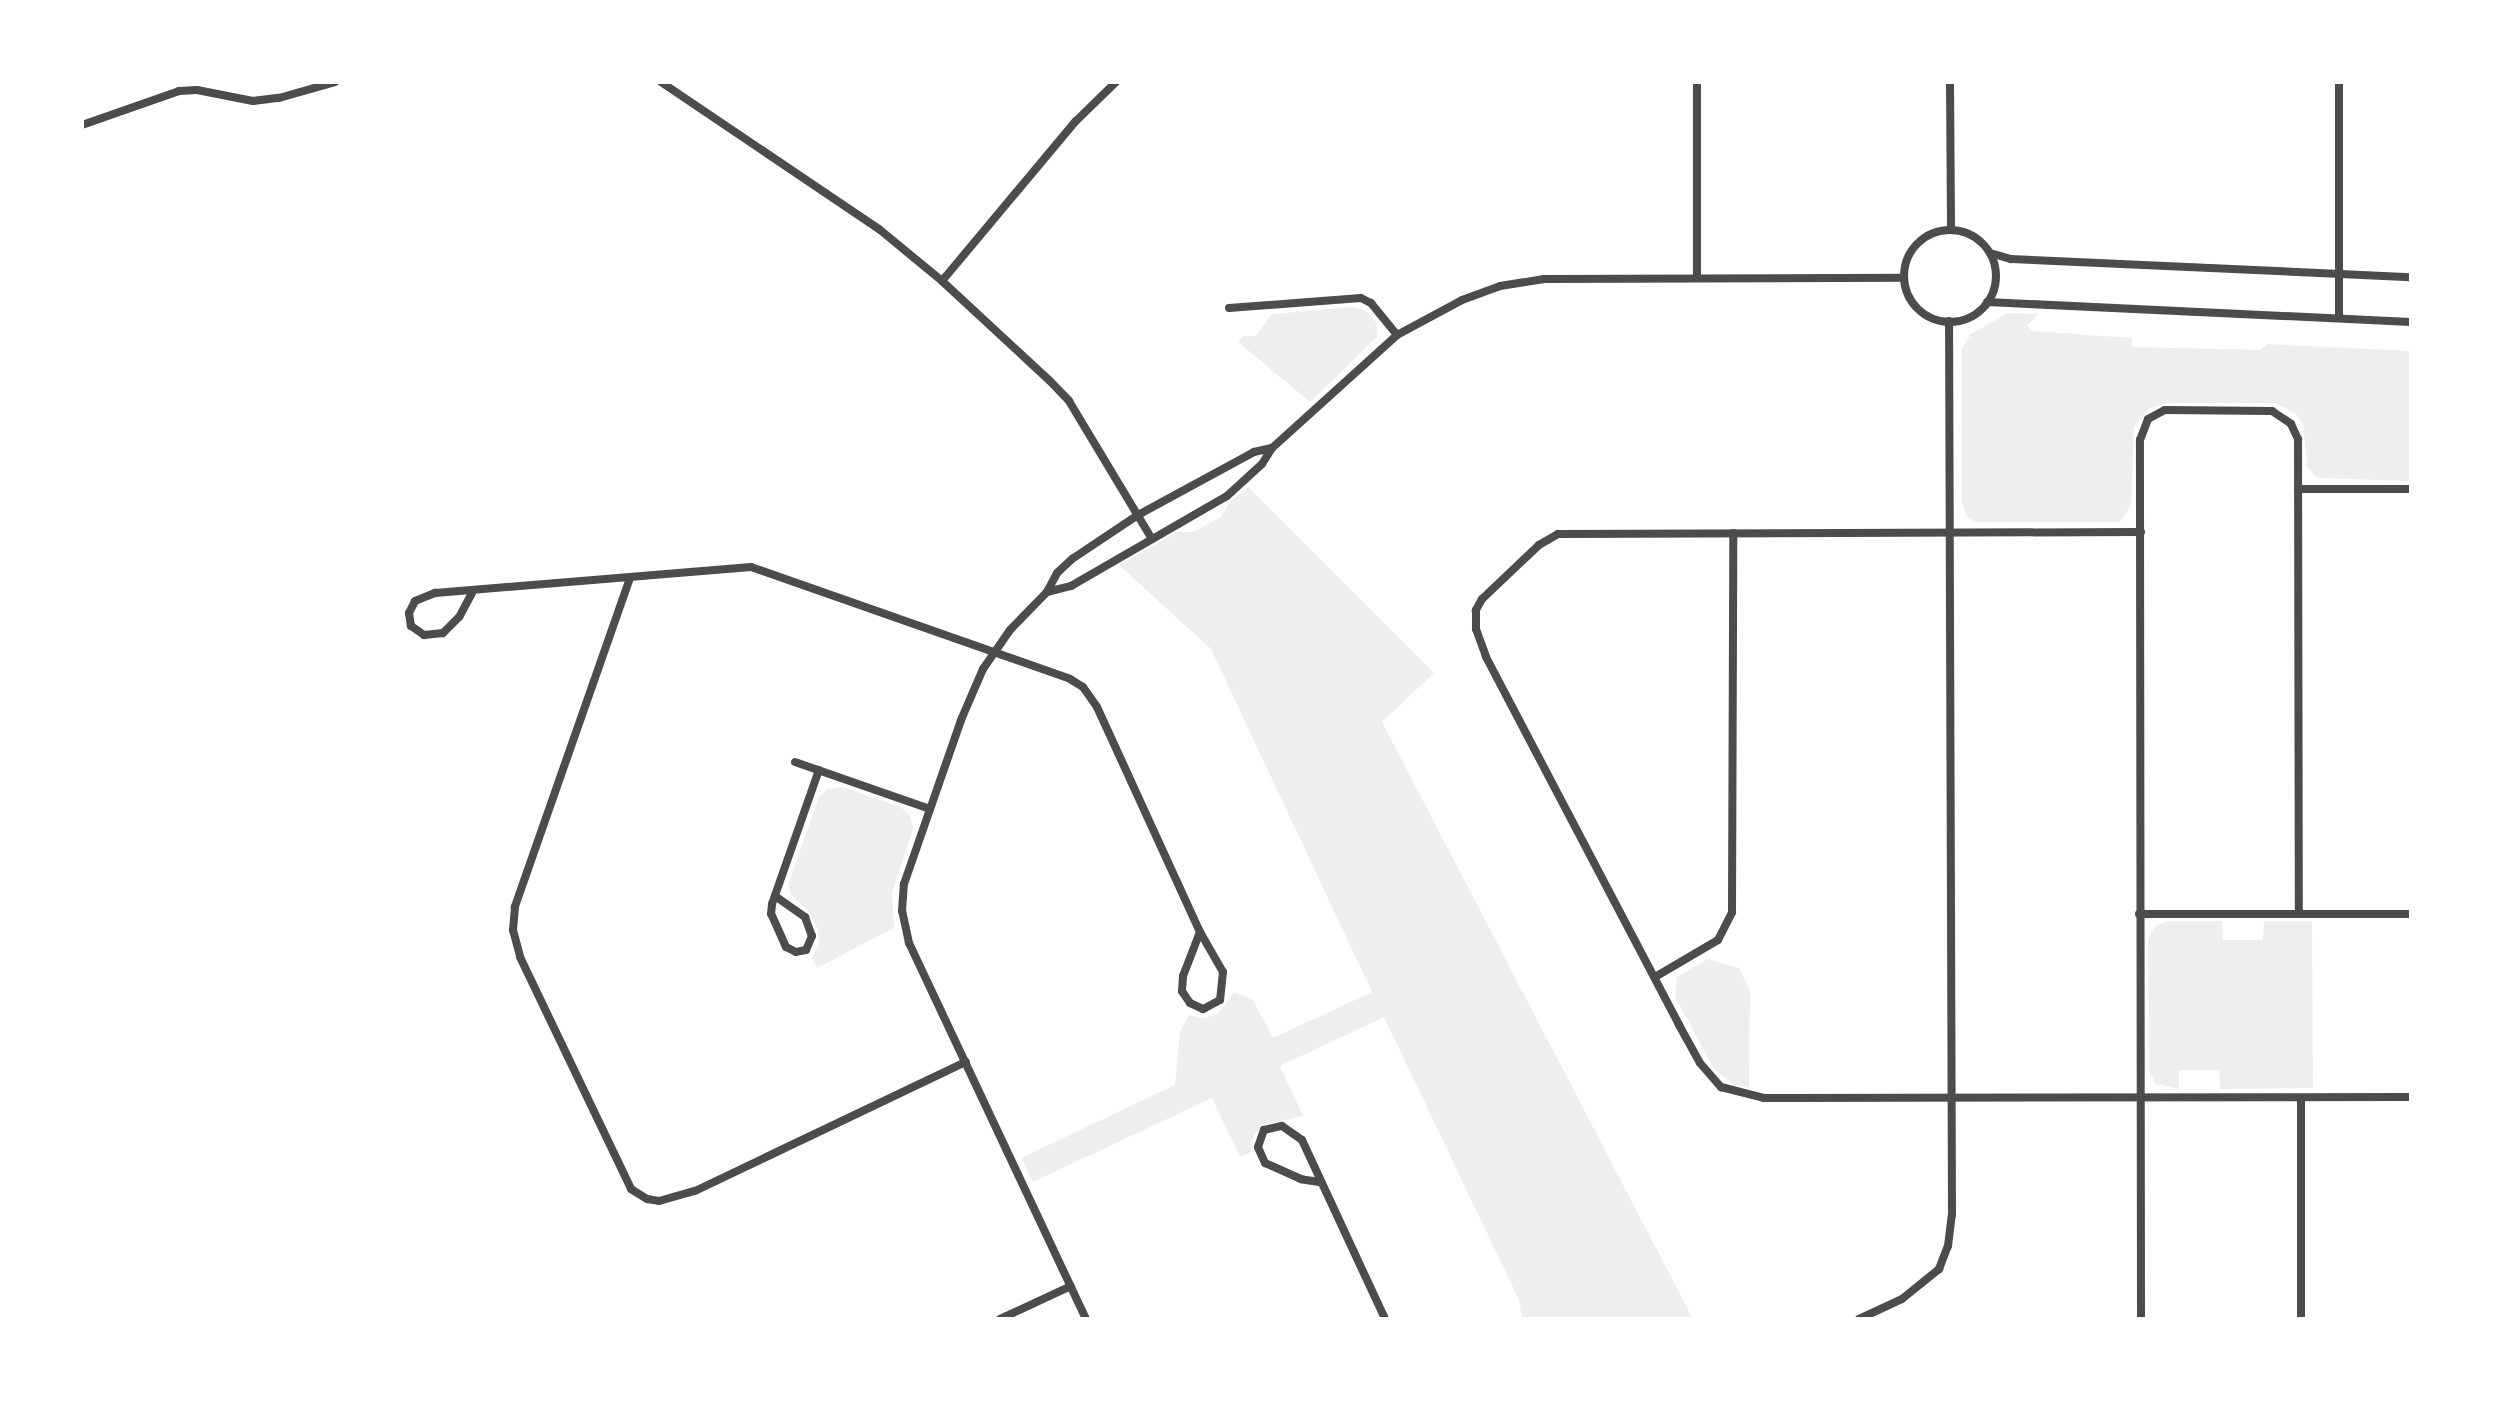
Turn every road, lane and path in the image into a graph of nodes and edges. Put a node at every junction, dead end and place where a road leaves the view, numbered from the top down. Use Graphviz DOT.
graph roads {
  1 [pos="335,82"];
  2 [pos="661,82"];
  3 [pos="1116,82"];
  4 [pos="1697,82"];
  5 [pos="1950,82"];
  6 [pos="2339,82"];
  7 [pos="82,125"];
  8 [pos="1951,230"];
  9 [pos="1990,253"];
  10 [pos="2340,274"];
  11 [pos="1697,277"];
  12 [pos="2411,277"];
  13 [pos="1904,278"];
  14 [pos="942,281"];
  15 [pos="1987,302"];
  16 [pos="1229,308"];
  17 [pos="2339,318"];
  18 [pos="1949,321"];
  19 [pos="2411,322"];
  20 [pos="1397,335"];
  21 [pos="1272,448"];
  22 [pos="2298,489"];
  23 [pos="2411,489"];
  24 [pos="1138,515"];
  25 [pos="1951,532"];
  26 [pos="2141,532"];
  27 [pos="1733,533"];
  28 [pos="1152,539"];
  29 [pos="630,578"];
  30 [pos="1047,592"];
  31 [pos="472,593"];
  32 [pos="992,652"];
  33 [pos="795,762"];
  34 [pos="819,770"];
  35 [pos="930,809"];
  36 [pos="775,896"];
  37 [pos="2139,914"];
  38 [pos="2299,914"];
  39 [pos="2411,914"];
  40 [pos="1200,932"];
  41 [pos="1655,977"];
  42 [pos="966,1062"];
  43 [pos="2139,1096"];
  44 [pos="1953,1097"];
  45 [pos="2411,1097"];
  46 [pos="2301,1099"];
  47 [pos="1319,1182"];
  48 [pos="1071,1286"];
  49 [pos="1000,1319"];
  50 [pos="1086,1319"];
  51 [pos="1385,1319"];
  52 [pos="1859,1319"];
  53 [pos="2141,1319"];
  54 [pos="2301,1319"];
  1 -- 7 [label="street"];
  2 -- 14 [label="street"];
  3 -- 14 [label="street"];
  4 -- 11 [label="street"];
  5 -- 8 [label="street"];
  6 -- 10 [label="street"];
  8 -- 9 [label="street"];
  8 -- 13 [label="street"];
  9 -- 10 [label="street"];
  9 -- 15 [label="street"];
  10 -- 12 [label="street"];
  10 -- 17 [label="street"];
  11 -- 13 [label="street"];
  11 -- 20 [label="street"];
  13 -- 18 [label="street"];
  14 -- 24 [label="street"];
  15 -- 17 [label="street"];
  15 -- 18 [label="street"];
  16 -- 20 [label="street"];
  17 -- 19 [label="street"];
  18 -- 25 [label="street"];
  20 -- 21 [label="street"];
  21 -- 24 [label="street"];
  21 -- 28 [label="street"];
  22 -- 23 [label="street"];
  22 -- 26 [label="street"];
  22 -- 38 [label="street"];
  24 -- 28 [label="street"];
  24 -- 30 [label="street"];
  25 -- 26 [label="street"];
  25 -- 27 [label="street"];
  25 -- 44 [label="street"];
  26 -- 37 [label="street"];
  27 -- 41 [label="street"];
  27 -- 41 [label="street"];
  28 -- 30 [label="street"];
  29 -- 31 [label="street"];
  29 -- 32 [label="street"];
  29 -- 42 [label="street"];
  30 -- 32 [label="street"];
  31 -- 31 [label="street"];
  32 -- 35 [label="street"];
  32 -- 40 [label="street"];
  33 -- 34 [label="street"];
  34 -- 35 [label="street"];
  34 -- 36 [label="street"];
  35 -- 42 [label="street"];
  36 -- 36 [label="street"];
  37 -- 38 [label="street"];
  37 -- 43 [label="street"];
  38 -- 39 [label="street"];
  40 -- 40 [label="street"];
  41 -- 44 [label="street"];
  42 -- 48 [label="street"];
  43 -- 44 [label="street"];
  43 -- 46 [label="street"];
  43 -- 53 [label="street"];
  44 -- 52 [label="street"];
  45 -- 46 [label="street"];
  46 -- 54 [label="street"];
  47 -- 47 [label="street"];
  47 -- 51 [label="street"];
  48 -- 49 [label="street"];
  48 -- 50 [label="street"];
}
